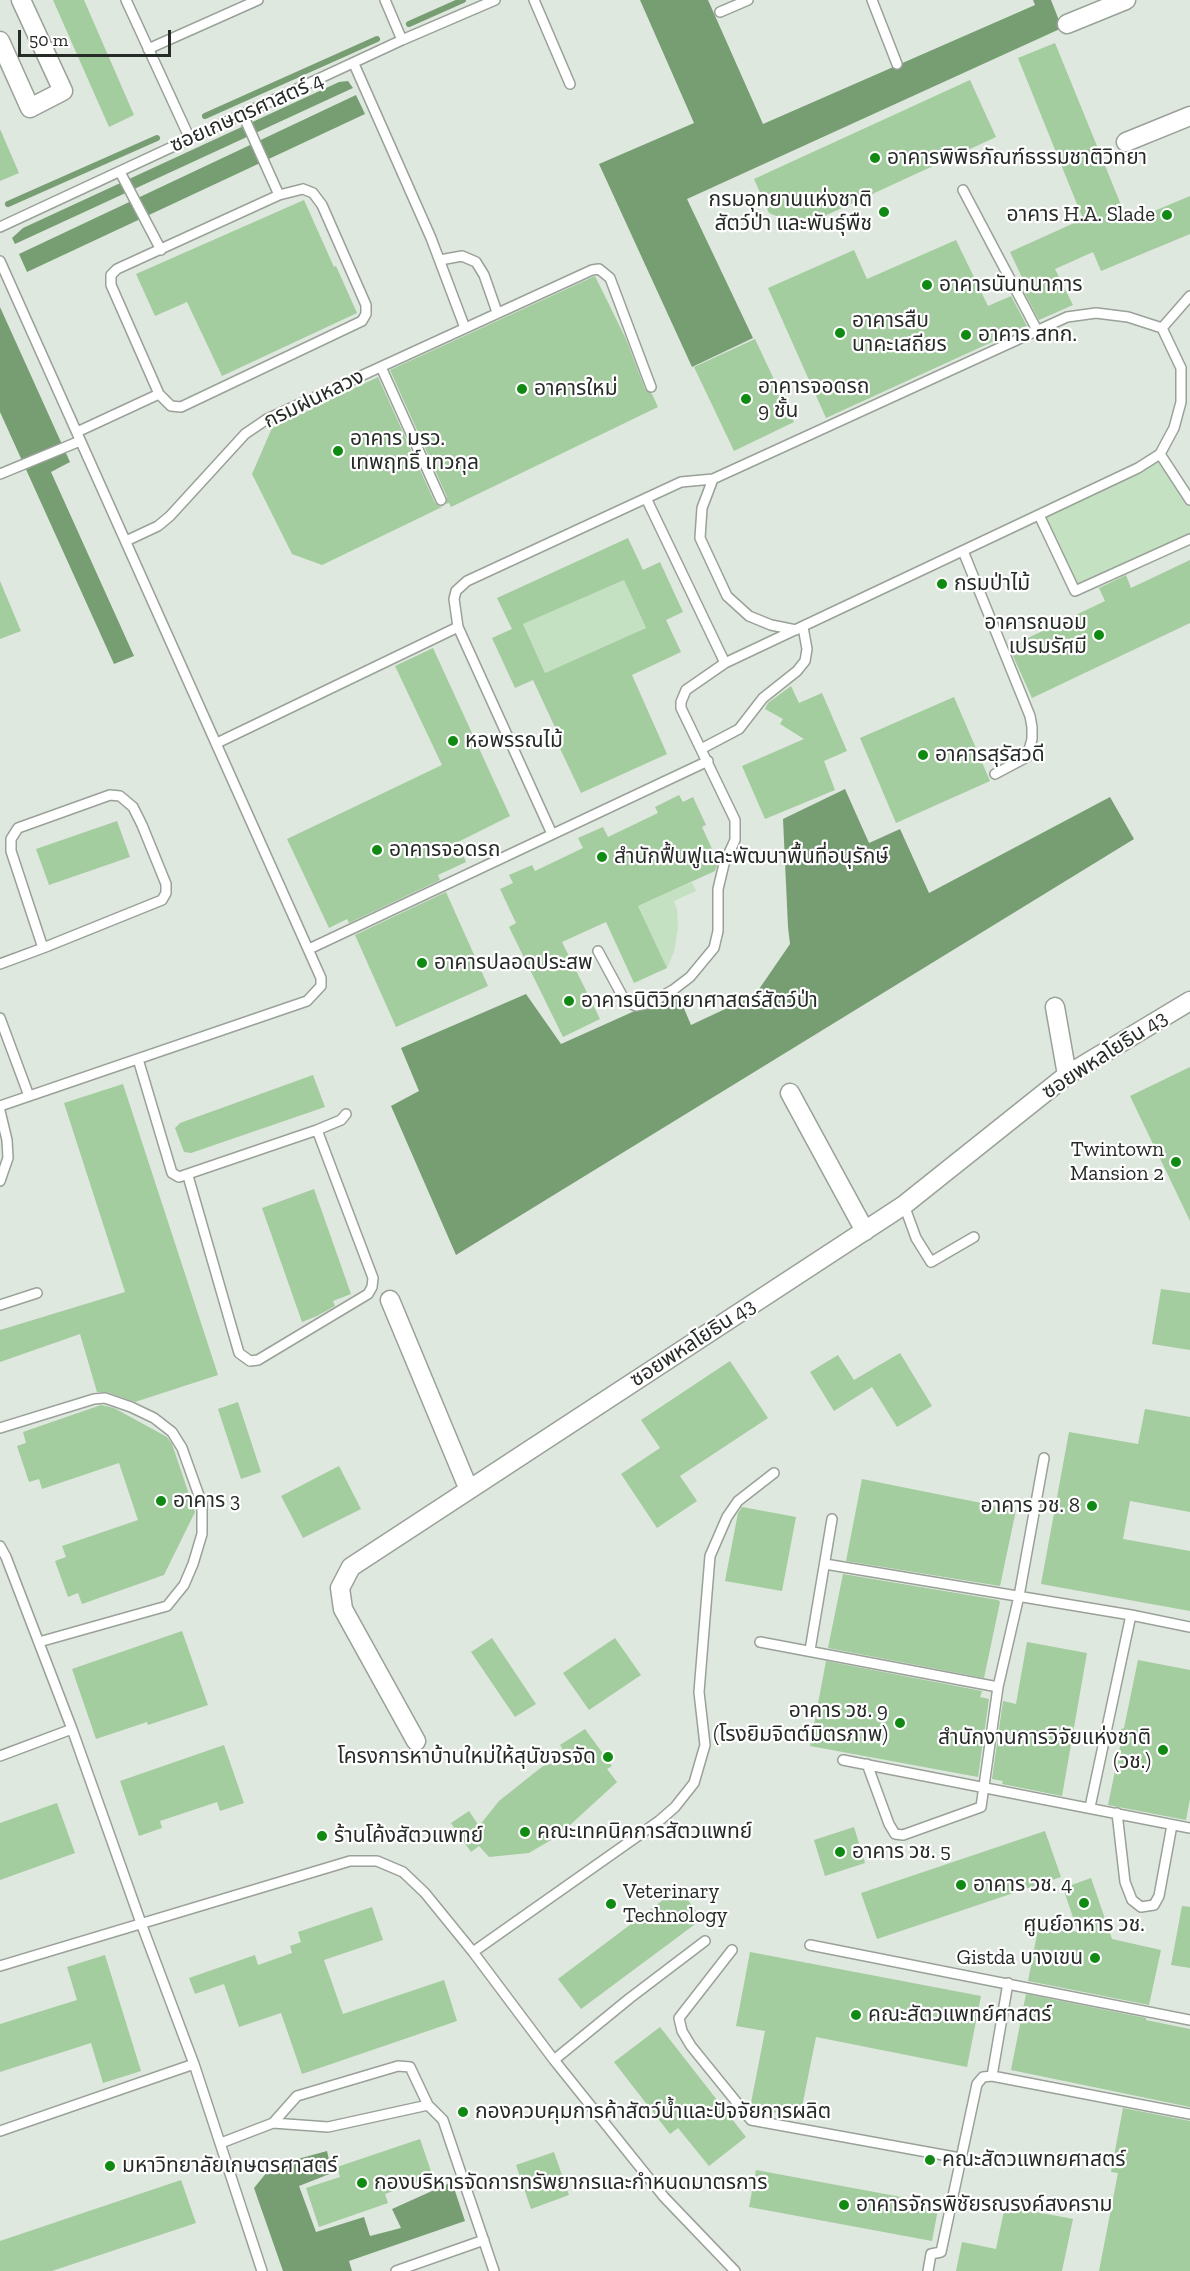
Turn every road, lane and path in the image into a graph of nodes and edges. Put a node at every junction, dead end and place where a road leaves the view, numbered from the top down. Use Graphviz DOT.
graph roads {
  1 [pos="21,0"];
  2 [pos="126,0"];
  3 [pos="258,0"];
  4 [pos="385,0"];
  5 [pos="495,0"];
  6 [pos="534,0"];
  7 [pos="748,0"];
  8 [pos="872,0"];
  9 [pos="1126,0"];
  10 [pos="720,12"];
  11 [pos="1066,24"];
  12 [pos="402,40"];
  13 [pos="0,41"];
  14 [pos="148,49"];
  15 [pos="354,64"];
  16 [pos="897,64"];
  17 [pos="570,84"];
  18 [pos="1190,116"];
  19 [pos="244,118"];
  20 [pos="190,139"];
  21 [pos="1126,142"];
  22 [pos="121,174"];
  23 [pos="963,190"];
  24 [pos="279,195"];
  25 [pos="0,227"];
  26 [pos="161,250"];
  27 [pos="440,260"];
  28 [pos="0,261"];
  29 [pos="1190,296"];
  30 [pos="497,312"];
  31 [pos="465,328"];
  32 [pos="1162,328"];
  33 [pos="1036,330"];
  34 [pos="381,367"];
  35 [pos="651,387"];
  36 [pos="159,394"];
  37 [pos="79,436"];
  38 [pos="1160,454"];
  39 [pos="0,474"];
  40 [pos="713,479"];
  41 [pos="646,498"];
  42 [pos="441,500"];
  43 [pos="1190,500"];
  44 [pos="1039,515"];
  45 [pos="1190,539"];
  46 [pos="126,541"];
  47 [pos="963,551"];
  48 [pos="458,627"];
  49 [pos="800,628"];
  50 [pos="726,663"];
  51 [pos="217,744"];
  52 [pos="701,749"];
  53 [pos="708,761"];
  54 [pos="995,774"];
  55 [pos="552,834"];
  56 [pos="43,948"];
  57 [pos="309,949"];
  58 [pos="598,951"];
  59 [pos="0,964"];
  60 [pos="1190,1001"];
  61 [pos="1054,1007"];
  62 [pos="0,1018"];
  63 [pos="138,1059"];
  64 [pos="1067,1075"];
  65 [pos="790,1093"];
  66 [pos="29,1096"];
  67 [pos="0,1106"];
  68 [pos="0,1111"];
  69 [pos="346,1114"];
  70 [pos="317,1130"];
  71 [pos="188,1176"];
  72 [pos="0,1181"];
  73 [pos="904,1205"];
  74 [pos="865,1231"];
  75 [pos="974,1237"];
  76 [pos="37,1293"];
  77 [pos="390,1300"];
  78 [pos="0,1305"];
  79 [pos="0,1428"];
  80 [pos="1044,1458"];
  81 [pos="774,1473"];
  82 [pos="469,1490"];
  83 [pos="832,1519"];
  84 [pos="0,1546"];
  85 [pos="3,1558"];
  86 [pos="825,1564"];
  87 [pos="1018,1596"];
  88 [pos="1131,1615"];
  89 [pos="1190,1627"];
  90 [pos="39,1642"];
  91 [pos="760,1642"];
  92 [pos="810,1650"];
  93 [pos="998,1687"];
  94 [pos="72,1729"];
  95 [pos="416,1741"];
  96 [pos="0,1756"];
  97 [pos="843,1760"];
  98 [pos="867,1764"];
  99 [pos="985,1787"];
  100 [pos="1090,1807"];
  101 [pos="1117,1813"];
  102 [pos="1172,1825"];
  103 [pos="1190,1828"];
  104 [pos="141,1923"];
  105 [pos="705,1941"];
  106 [pos="810,1945"];
  107 [pos="732,1950"];
  108 [pos="473,1952"];
  109 [pos="0,1966"];
  110 [pos="1008,1983"];
  111 [pos="1190,2020"];
  112 [pos="554,2060"];
  113 [pos="194,2064"];
  114 [pos="992,2076"];
  115 [pos="428,2105"];
  116 [pos="1190,2114"];
  117 [pos="273,2123"];
  118 [pos="0,2131"];
  119 [pos="221,2143"];
  120 [pos="960,2158"];
  121 [pos="484,2240"];
  122 [pos="262,2271"];
  123 [pos="396,2271"];
  124 [pos="494,2271"];
  125 [pos="735,2271"];
  126 [pos="928,2271"];
  1 -- 13 [label="street"];
  2 -- 14 [label="lane"];
  3 -- 14 [label="lane"];
  4 -- 12 [label="lane"];
  5 -- 12 [label="lane, ซอยเกษตรศาสตร์ 4"];
  6 -- 17 [label="lane"];
  7 -- 10 [label="lane"];
  8 -- 16 [label="lane"];
  9 -- 11 [label="street"];
  12 -- 15 [label="lane, ซอยเกษตรศาสตร์ 4"];
  14 -- 20 [label="lane"];
  15 -- 19 [label="lane, ซอยเกษตรศาสตร์ 4"];
  15 -- 27 [label="lane"];
  18 -- 21 [label="street"];
  19 -- 20 [label="lane, ซอยเกษตรศาสตร์ 4"];
  19 -- 24 [label="lane"];
  20 -- 22 [label="lane, ซอยเกษตรศาสตร์ 4"];
  22 -- 25 [label="lane, ซอยเกษตรศาสตร์ 4"];
  22 -- 26 [label="lane"];
  23 -- 33 [label="lane"];
  24 -- 26 [label="lane"];
  24 -- 36 [label="lane"];
  26 -- 36 [label="lane"];
  27 -- 30 [label="lane"];
  27 -- 31 [label="lane"];
  28 -- 37 [label="lane"];
  29 -- 32 [label="lane"];
  30 -- 31 [label="lane, กรมฝนหลวง"];
  30 -- 35 [label="lane, กรมฝนหลวง"];
  31 -- 34 [label="lane, กรมฝนหลวง"];
  32 -- 33 [label="lane"];
  32 -- 38 [label="lane"];
  33 -- 40 [label="lane"];
  34 -- 42 [label="lane"];
  34 -- 46 [label="lane, กรมฝนหลวง"];
  36 -- 37 [label="lane"];
  37 -- 39 [label="lane"];
  37 -- 46 [label="lane"];
  38 -- 43 [label="lane"];
  38 -- 44 [label="lane"];
  40 -- 41 [label="lane"];
  40 -- 49 [label="lane"];
  41 -- 48 [label="lane"];
  41 -- 50 [label="lane"];
  44 -- 45 [label="lane"];
  44 -- 47 [label="lane"];
  46 -- 51 [label="lane"];
  47 -- 49 [label="lane"];
  47 -- 54 [label="lane"];
  48 -- 51 [label="lane"];
  48 -- 55 [label="lane"];
  49 -- 50 [label="lane"];
  49 -- 52 [label="lane"];
  50 -- 52 [label="lane"];
  51 -- 57 [label="lane"];
  52 -- 53 [label="lane"];
  53 -- 55 [label="lane"];
  53 -- 58 [label="lane"];
  55 -- 57 [label="lane"];
  56 -- 56 [label="lane"];
  56 -- 59 [label="lane"];
  57 -- 63 [label="lane"];
  60 -- 64 [label="street, ซอยพหลโยธิน 43"];
  61 -- 64 [label="street"];
  62 -- 66 [label="lane"];
  63 -- 66 [label="lane"];
  63 -- 71 [label="lane"];
  64 -- 73 [label="street, ซอยพหลโยธิน 43"];
  65 -- 74 [label="street"];
  66 -- 67 [label="lane"];
  68 -- 72 [label="lane"];
  69 -- 70 [label="lane"];
  70 -- 71 [label="lane"];
  70 -- 71 [label="lane"];
  73 -- 74 [label="street, ซอยพหลโยธิน 43"];
  73 -- 75 [label="lane"];
  74 -- 82 [label="street, ซอยพหลโยธิน 43"];
  76 -- 78 [label="lane"];
  77 -- 82 [label="street"];
  79 -- 90 [label="lane"];
  80 -- 87 [label="lane"];
  81 -- 108 [label="lane"];
  82 -- 95 [label="street, ซอยพหลโยธิน 43"];
  83 -- 86 [label="lane"];
  84 -- 85 [label="lane"];
  85 -- 90 [label="lane"];
  86 -- 87 [label="lane"];
  86 -- 92 [label="lane"];
  87 -- 88 [label="lane"];
  87 -- 93 [label="lane"];
  88 -- 89 [label="lane"];
  88 -- 100 [label="lane"];
  90 -- 94 [label="lane"];
  91 -- 92 [label="lane"];
  92 -- 93 [label="lane"];
  93 -- 99 [label="lane"];
  94 -- 96 [label="lane"];
  94 -- 104 [label="lane"];
  97 -- 98 [label="lane"];
  98 -- 99 [label="lane"];
  98 -- 99 [label="lane"];
  99 -- 100 [label="lane"];
  100 -- 101 [label="lane"];
  101 -- 102 [label="lane"];
  101 -- 102 [label="lane"];
  102 -- 103 [label="lane"];
  104 -- 108 [label="lane"];
  104 -- 109 [label="lane"];
  104 -- 113 [label="lane"];
  105 -- 112 [label="lane"];
  106 -- 110 [label="lane"];
  107 -- 120 [label="lane"];
  108 -- 112 [label="lane"];
  110 -- 111 [label="lane"];
  110 -- 114 [label="lane"];
  112 -- 125 [label="lane"];
  113 -- 118 [label="lane"];
  113 -- 119 [label="lane"];
  114 -- 116 [label="lane"];
  114 -- 120 [label="lane"];
  115 -- 117 [label="lane"];
  115 -- 117 [label="lane"];
  115 -- 121 [label="lane"];
  117 -- 119 [label="lane"];
  119 -- 122 [label="lane"];
  120 -- 126 [label="lane"];
  121 -- 123 [label="lane"];
  121 -- 124 [label="lane"];
}
